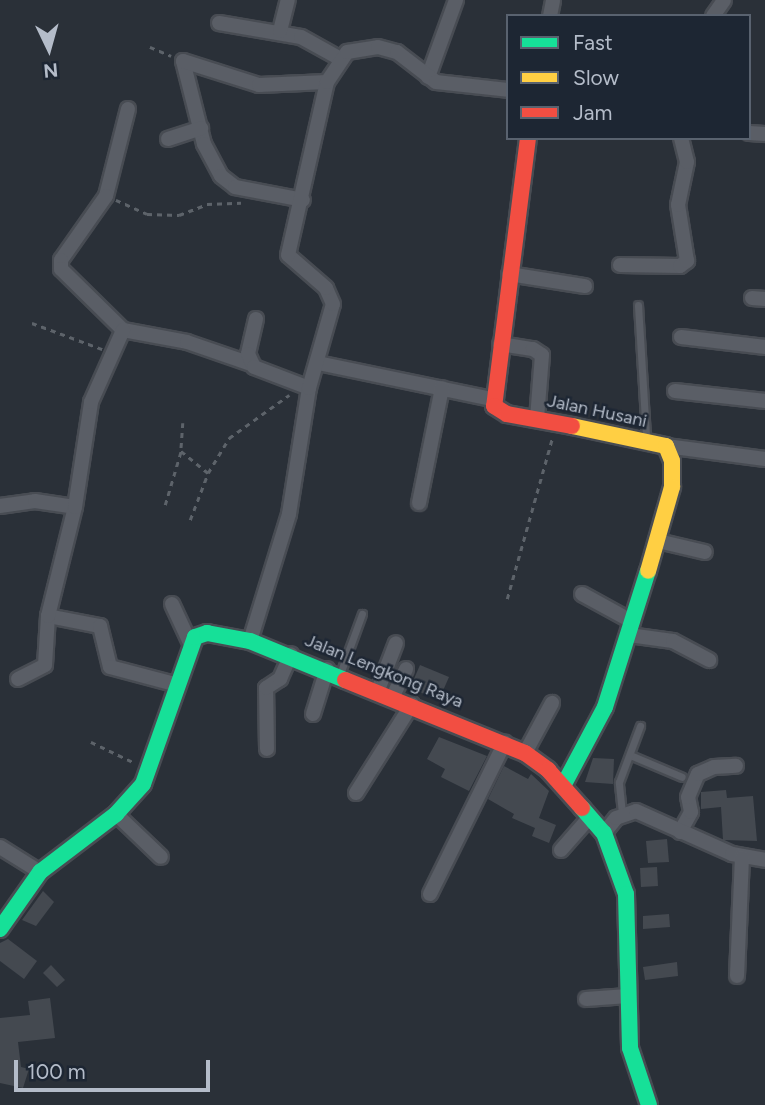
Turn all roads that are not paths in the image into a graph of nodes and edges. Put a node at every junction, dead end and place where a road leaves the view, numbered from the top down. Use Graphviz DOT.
graph roads {
  1 [pos="288,0"];
  2 [pos="456,0"];
  3 [pos="219,23"];
  4 [pos="280,31"];
  5 [pos="339,58"];
  6 [pos="428,77"];
  7 [pos="327,82"];
  8 [pos="506,90"];
  9 [pos="128,109"];
  10 [pos="201,128"];
  11 [pos="169,139"];
  12 [pos="528,140"];
  13 [pos="682,140"];
  14 [pos="303,200"];
  15 [pos="620,265"];
  16 [pos="509,274"];
  17 [pos="585,286"];
  18 [pos="638,305"];
  19 [pos="256,319"];
  20 [pos="123,330"];
  21 [pos="681,337"];
  22 [pos="500,344"];
  23 [pos="765,347"];
  24 [pos="318,363"];
  25 [pos="251,364"];
  26 [pos="303,386"];
  27 [pos="442,388"];
  28 [pos="674,391"];
  29 [pos="492,399"];
  30 [pos="765,401"];
  31 [pos="537,418"];
  32 [pos="647,440"];
  33 [pos="666,446"];
  34 [pos="765,459"];
  35 [pos="419,503"];
  36 [pos="0,506"];
  37 [pos="75,507"];
  38 [pos="658,541"];
  39 [pos="705,552"];
  40 [pos="582,594"];
  41 [pos="172,604"];
  42 [pos="362,614"];
  43 [pos="48,616"];
  44 [pos="631,628"];
  45 [pos="250,641"];
  46 [pos="396,643"];
  47 [pos="191,645"];
  48 [pos="291,654"];
  49 [pos="709,660"];
  50 [pos="406,669"];
  51 [pos="333,672"];
  52 [pos="18,679"];
  53 [pos="178,685"];
  54 [pos="386,693"];
  55 [pos="552,703"];
  56 [pos="412,704"];
  57 [pos="313,714"];
  58 [pos="640,726"];
  59 [pos="505,742"];
  60 [pos="267,749"];
  61 [pos="526,753"];
  62 [pos="630,755"];
  63 [pos="736,766"];
  64 [pos="571,768"];
  65 [pos="548,769"];
  66 [pos="682,777"];
  67 [pos="563,786"];
  68 [pos="356,793"];
  69 [pos="622,813"];
  70 [pos="116,814"];
  71 [pos="590,817"];
  72 [pos="680,831"];
  73 [pos="604,833"];
  74 [pos="0,847"];
  75 [pos="561,850"];
  76 [pos="742,857"];
  77 [pos="162,858"];
  78 [pos="765,860"];
  79 [pos="40,873"];
  80 [pos="430,894"];
  81 [pos="0,929"];
  82 [pos="737,976"];
  83 [pos="628,996"];
  84 [pos="586,999"];
  85 [pos="649,1105"];
  1 -- 4 [label="street"];
  2 -- 6 [label="street"];
  3 -- 4 [label="street"];
  4 -- 5 [label="street"];
  5 -- 6 [label="street"];
  5 -- 7 [label="street"];
  6 -- 8 [label="street"];
  7 -- 10 [label="street"];
  7 -- 14 [label="street"];
  9 -- 20 [label="street"];
  10 -- 11 [label="street"];
  10 -- 14 [label="street"];
  12 -- 16 [label="street"];
  13 -- 15 [label="street"];
  14 -- 24 [label="street"];
  16 -- 17 [label="street"];
  16 -- 22 [label="street"];
  18 -- 32 [label="lane"];
  19 -- 25 [label="street"];
  20 -- 25 [label="street"];
  20 -- 37 [label="street"];
  21 -- 23 [label="street"];
  22 -- 29 [label="street"];
  22 -- 31 [label="street"];
  24 -- 26 [label="street"];
  24 -- 27 [label="street"];
  25 -- 26 [label="street"];
  26 -- 45 [label="street"];
  27 -- 29 [label="street"];
  27 -- 35 [label="street"];
  28 -- 30 [label="street"];
  29 -- 31 [label="street, Jalan Husani"];
  31 -- 32 [label="street, Jalan Husani"];
  32 -- 33 [label="street, Jalan Husani"];
  33 -- 34 [label="street"];
  33 -- 38 [label="street, Jalan Husani"];
  36 -- 37 [label="street"];
  37 -- 43 [label="street"];
  38 -- 39 [label="street"];
  38 -- 44 [label="street, Jalan Husani"];
  40 -- 44 [label="street"];
  41 -- 47 [label="street"];
  42 -- 51 [label="lane"];
  43 -- 52 [label="street"];
  43 -- 53 [label="street"];
  44 -- 49 [label="street"];
  44 -- 64 [label="street, Jalan Husani"];
  45 -- 47 [label="street, Jalan Lengkong Raya"];
  45 -- 48 [label="street, Jalan Lengkong Raya"];
  46 -- 54 [label="street"];
  47 -- 53 [label="street"];
  48 -- 51 [label="street, Jalan Lengkong Raya"];
  48 -- 60 [label="street"];
  50 -- 54 [label="street"];
  51 -- 54 [label="street, Jalan Lengkong Raya"];
  51 -- 57 [label="street"];
  53 -- 70 [label="street"];
  54 -- 56 [label="street, Jalan Lengkong Raya"];
  55 -- 61 [label="street"];
  56 -- 59 [label="street, Jalan Lengkong Raya"];
  56 -- 68 [label="street"];
  58 -- 62 [label="lane"];
  59 -- 61 [label="street, Jalan Lengkong Raya"];
  59 -- 80 [label="street"];
  61 -- 65 [label="street, Jalan Lengkong Raya"];
  62 -- 66 [label="lane"];
  62 -- 69 [label="lane"];
  63 -- 72 [label="street"];
  64 -- 65 [label="street"];
  64 -- 67 [label="street, Jalan Husani"];
  65 -- 67 [label="street, Jalan Lengkong Raya"];
  67 -- 71 [label="street, Jalan Lengkong Raya"];
  69 -- 72 [label="street"];
  69 -- 73 [label="street"];
  70 -- 77 [label="street"];
  70 -- 79 [label="street"];
  71 -- 73 [label="street, Jalan Lengkong Raya"];
  71 -- 75 [label="street"];
  72 -- 76 [label="street"];
  73 -- 83 [label="street, Jalan Lengkong Raya"];
  74 -- 79 [label="street"];
  76 -- 78 [label="street"];
  76 -- 82 [label="street"];
  79 -- 81 [label="street"];
  83 -- 84 [label="street"];
  83 -- 85 [label="street, Jalan Lengkong Raya"];
}
